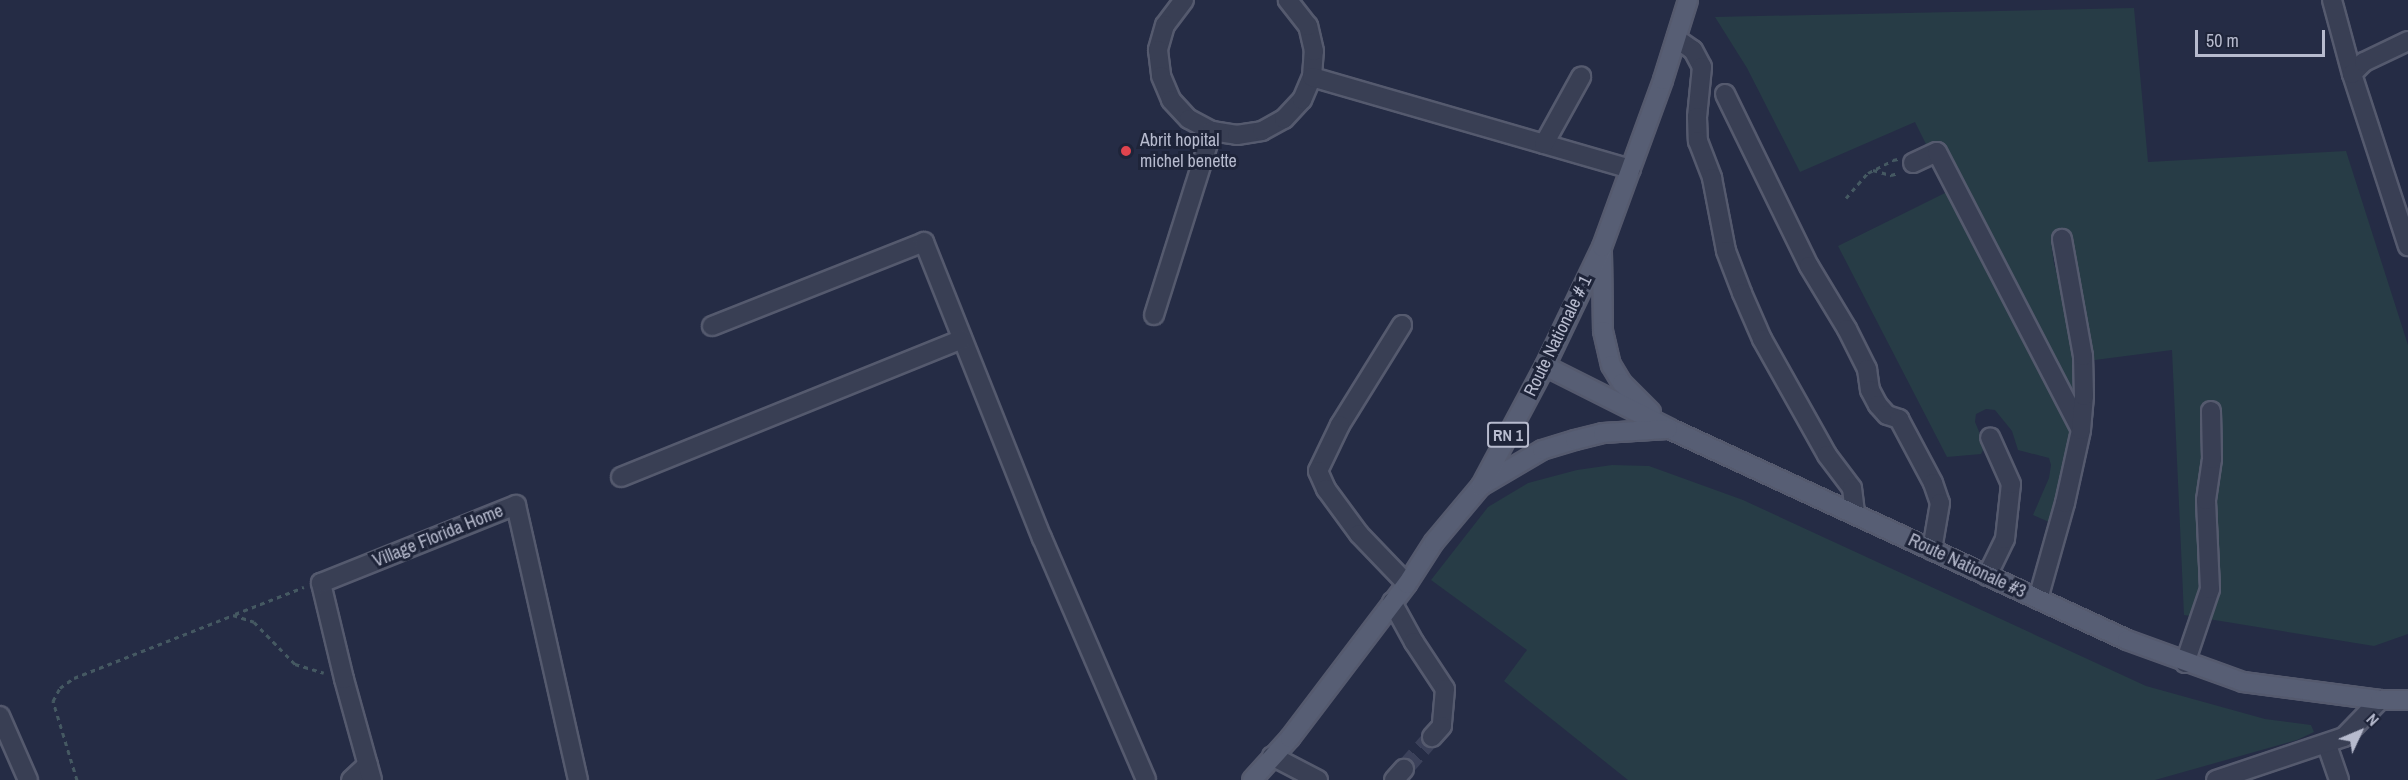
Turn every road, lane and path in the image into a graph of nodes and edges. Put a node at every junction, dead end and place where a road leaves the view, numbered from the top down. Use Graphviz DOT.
graph roads {
  1 [pos="1184,0"];
  2 [pos="1288,0"];
  3 [pos="1688,0"];
  4 [pos="2332,0"];
  5 [pos="1677,39"];
  6 [pos="2408,42"];
  7 [pos="2352,74"];
  8 [pos="1312,77"];
  9 [pos="1581,77"];
  10 [pos="1725,94"];
  11 [pos="1212,131"];
  12 [pos="1544,144"];
  13 [pos="1913,163"];
  14 [pos="1631,169"];
  15 [pos="1873,170"];
  16 [pos="1846,198"];
  17 [pos="2407,237"];
  18 [pos="2061,239"];
  19 [pos="1602,247"];
  20 [pos="1154,315"];
  21 [pos="1402,325"];
  22 [pos="712,326"];
  23 [pos="962,339"];
  24 [pos="1545,366"];
  25 [pos="2211,411"];
  26 [pos="1670,429"];
  27 [pos="2081,430"];
  28 [pos="1990,436"];
  29 [pos="621,477"];
  30 [pos="1481,486"];
  31 [pos="1855,514"];
  32 [pos="1932,550"];
  33 [pos="1987,576"];
  34 [pos="321,583"];
  35 [pos="1407,584"];
  36 [pos="2038,599"];
  37 [pos="1392,602"];
  38 [pos="233,615"];
  39 [pos="2185,663"];
  40 [pos="344,678"];
  41 [pos="2380,700"];
  42 [pos="2408,700"];
  43 [pos="0,716"];
  44 [pos="1432,737"];
  45 [pos="2327,745"];
  46 [pos="1272,756"];
  47 [pos="370,772"];
  48 [pos="28,780"];
  49 [pos="77,780"];
  50 [pos="351,780"];
  51 [pos="578,780"];
  52 [pos="1146,780"];
  53 [pos="1252,780"];
  54 [pos="1318,780"];
  55 [pos="2216,780"];
  56 [pos="2339,780"];
  1 -- 11 [label="street"];
  2 -- 8 [label="street"];
  3 -- 5 [label="main road, Route Nationale # 1 / RN 1"];
  4 -- 7 [label="street"];
  5 -- 14 [label="main road, Route Nationale # 1 / RN 1"];
  5 -- 31 [label="street"];
  6 -- 7 [label="street"];
  7 -- 17 [label="street"];
  8 -- 11 [label="street"];
  8 -- 12 [label="street"];
  9 -- 12 [label="street"];
  10 -- 32 [label="street"];
  11 -- 20 [label="street"];
  12 -- 14 [label="street"];
  13 -- 15 [label="path"];
  13 -- 15 [label="path"];
  13 -- 27 [label="street"];
  14 -- 19 [label="main road, Route Nationale # 1 / RN 1"];
  15 -- 16 [label="path"];
  18 -- 27 [label="street"];
  19 -- 24 [label="main road, Route Nationale # 1 / RN 1"];
  19 -- 26 [label="main road"];
  21 -- 35 [label="street"];
  22 -- 23 [label="street"];
  23 -- 29 [label="street"];
  23 -- 52 [label="street"];
  24 -- 26 [label="main road, Route Nationale #3"];
  24 -- 30 [label="main road, Route Nationale # 1 / RN 1"];
  25 -- 39 [label="street"];
  26 -- 30 [label="main road"];
  26 -- 31 [label="main road, Route Nationale #3"];
  27 -- 36 [label="street"];
  28 -- 33 [label="street"];
  30 -- 35 [label="main road, Route Nationale # 1 / RN 1"];
  31 -- 32 [label="main road, Route Nationale #3"];
  32 -- 33 [label="main road, Route Nationale #3"];
  33 -- 36 [label="main road, Route Nationale #3"];
  34 -- 38 [label="path"];
  34 -- 40 [label="street"];
  34 -- 51 [label="street, Village Florida Home"];
  35 -- 37 [label="main road, Route Nationale # 1 / RN 1"];
  36 -- 39 [label="main road, Route Nationale #3"];
  37 -- 44 [label="street"];
  37 -- 46 [label="main road, Route Nationale # 1 / RN 1"];
  38 -- 40 [label="path"];
  38 -- 49 [label="path"];
  39 -- 41 [label="main road, Route Nationale #3"];
  40 -- 47 [label="street"];
  41 -- 42 [label="main road, Route Nationale #3"];
  41 -- 45 [label="street"];
  43 -- 48 [label="street"];
  45 -- 55 [label="street"];
  45 -- 56 [label="street"];
  46 -- 53 [label="main road, Route Nationale # 1 / RN 1"];
  46 -- 54 [label="street"];
  47 -- 50 [label="street"];
}
